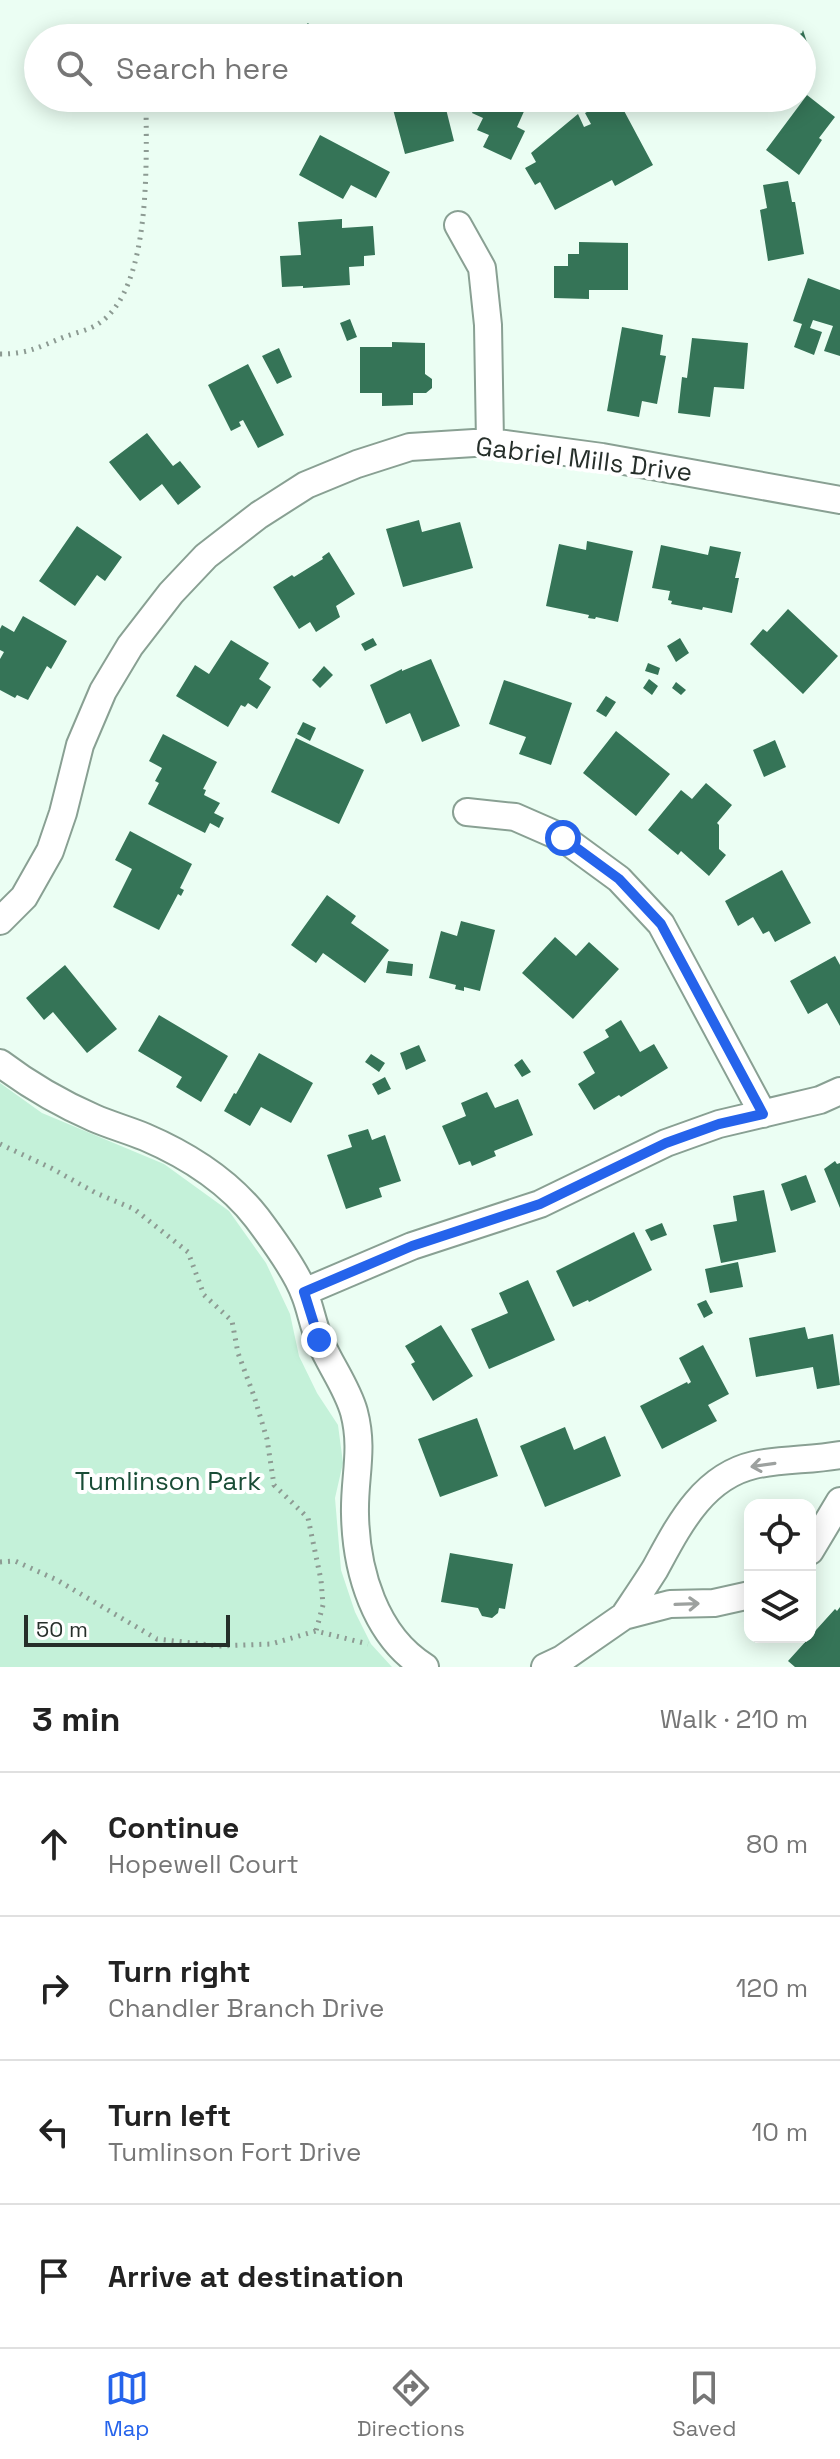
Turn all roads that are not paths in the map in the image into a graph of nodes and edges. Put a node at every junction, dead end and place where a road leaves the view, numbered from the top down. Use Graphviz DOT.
graph roads {
  1 [pos="458,225"];
  2 [pos="490,442"];
  3 [pos="840,500"];
  4 [pos="467,812"];
  5 [pos="0,921"];
  6 [pos="0,1063"];
  7 [pos="840,1091"];
  8 [pos="763,1114"];
  9 [pos="304,1292"];
  10 [pos="840,1455"];
  11 [pos="840,1501"];
  12 [pos="816,1541"];
  13 [pos="744,1596"];
  14 [pos="624,1616"];
  15 [pos="425,1667"];
  16 [pos="545,1667"];
  1 -- 2 [label="street"];
  2 -- 3 [label="street, Gabriel Mills Drive"];
  2 -- 5 [label="street, Gabriel Mills Drive"];
  4 -- 8 [label="street"];
  6 -- 9 [label="street"];
  7 -- 8 [label="street"];
  8 -- 9 [label="street"];
  9 -- 15 [label="street"];
  10 -- 14 [label="street, one-way"];
  11 -- 12 [label="street"];
  14 -- 13 [label="street, one-way"];
  14 -- 16 [label="street"];
}
